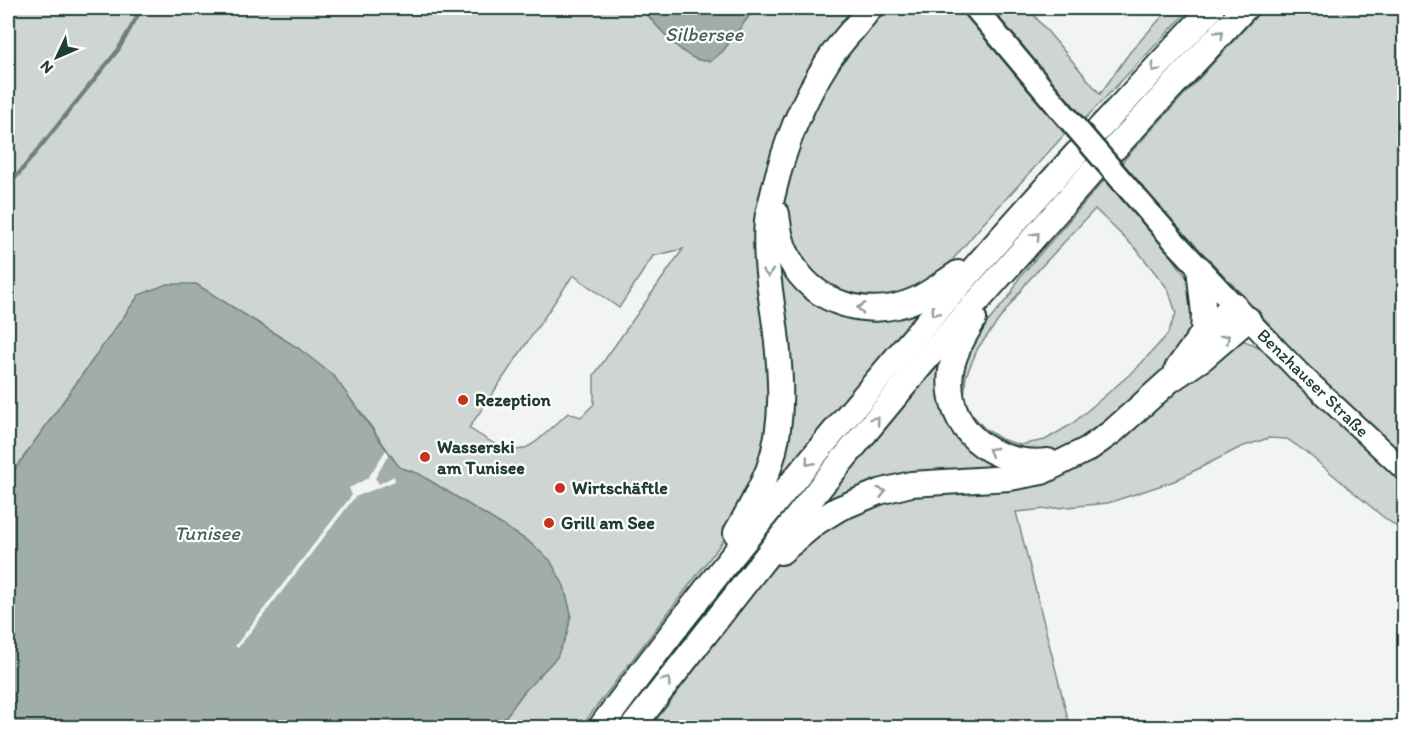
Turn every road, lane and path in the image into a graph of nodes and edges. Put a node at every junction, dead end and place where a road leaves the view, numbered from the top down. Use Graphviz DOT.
graph roads {
  1 [pos="870,8"];
  2 [pos="975,8"];
  3 [pos="1212,8"];
  4 [pos="1245,8"];
  5 [pos="1098,130"];
  6 [pos="1115,148"];
  7 [pos="1077,153"];
  8 [pos="1094,171"];
  9 [pos="773,194"];
  10 [pos="987,252"];
  11 [pos="1199,268"];
  12 [pos="997,280"];
  13 [pos="1241,312"];
  14 [pos="1203,333"];
  15 [pos="1169,381"];
  16 [pos="1069,458"];
  17 [pos="1404,470"];
  18 [pos="746,580"];
  19 [pos="705,591"];
  20 [pos="600,728"];
  21 [pos="632,728"];
  1 -- 9 [label="highway"];
  2 -- 11 [label="main road, bridge"];
  3 -- 5 [label="highway, one-way"];
  6 -- 4 [label="highway, one-way"];
  7 -- 10 [label="highway"];
  12 -- 8 [label="highway, one-way"];
  10 -- 9 [label="highway, one-way"];
  9 -- 19 [label="highway, one-way"];
  10 -- 19 [label="highway, one-way"];
  11 -- 13 [label="main road"];
  11 -- 14 [label="highway"];
  16 -- 12 [label="highway, one-way"];
  18 -- 12 [label="highway, one-way"];
  13 -- 14 [label="highway"];
  15 -- 13 [label="highway, one-way"];
  13 -- 17 [label="main road, Benzhauser Straße"];
  14 -- 15 [label="highway"];
  15 -- 16 [label="highway"];
  18 -- 16 [label="highway, one-way"];
  21 -- 18 [label="highway, one-way"];
  19 -- 20 [label="highway"];
}
